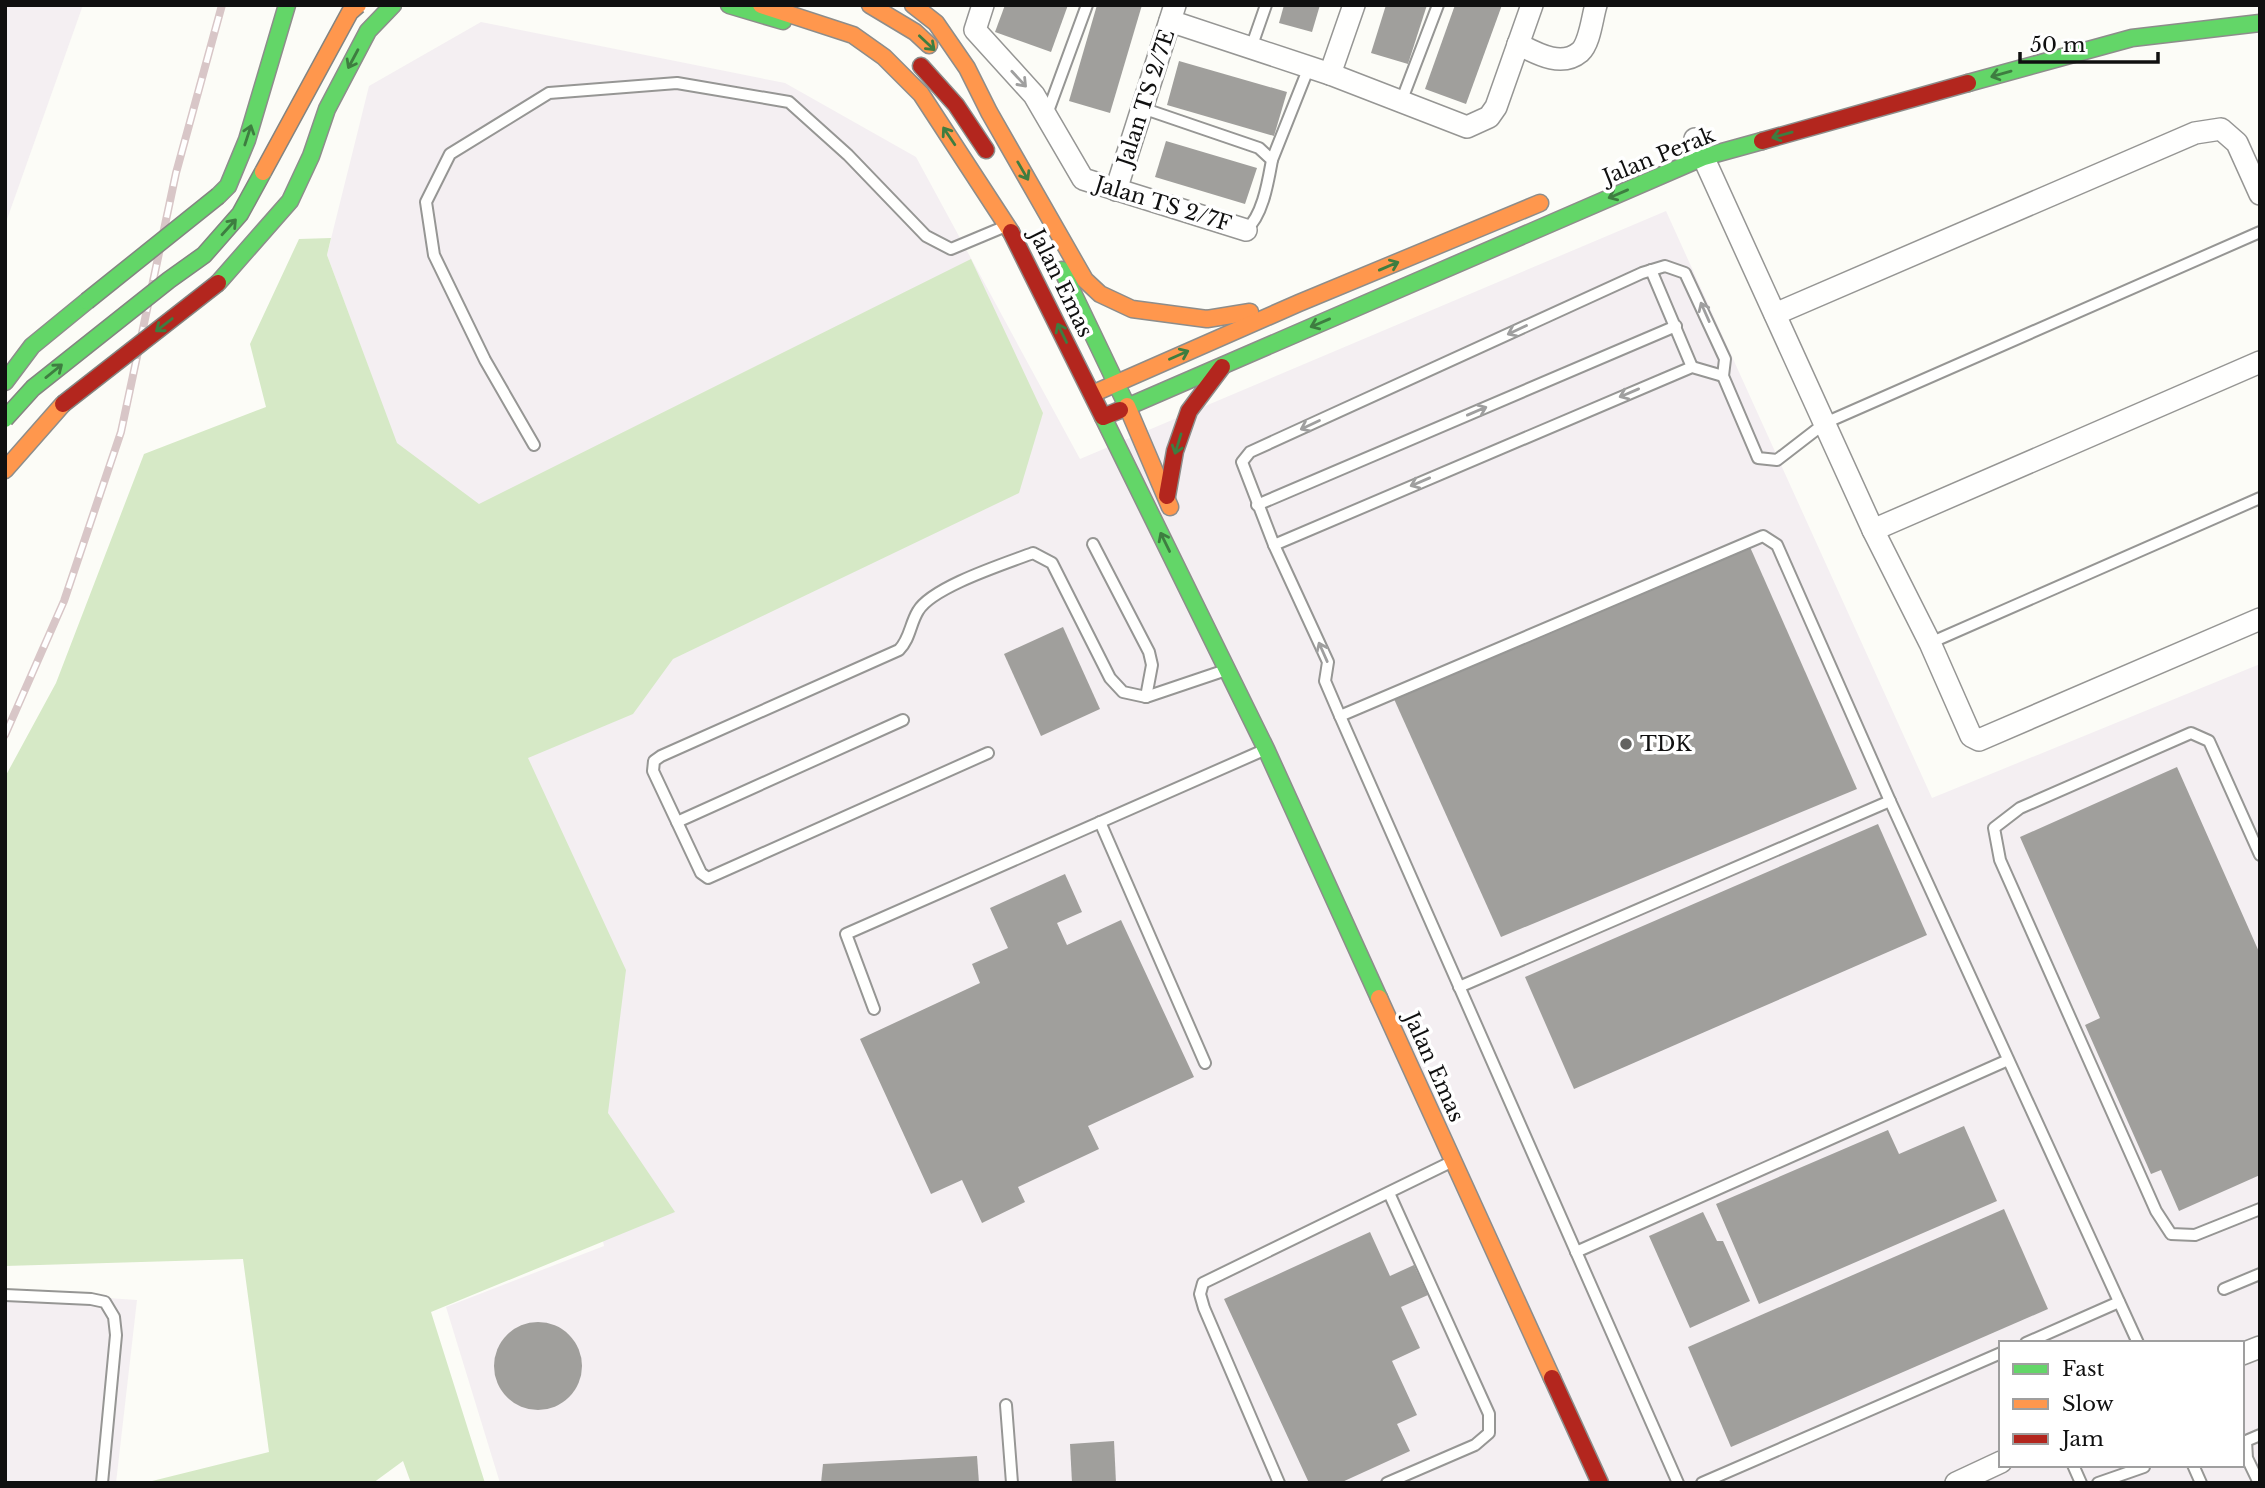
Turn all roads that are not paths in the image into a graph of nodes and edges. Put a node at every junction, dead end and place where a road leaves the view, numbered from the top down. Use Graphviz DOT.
graph roads {
  1 [pos="287,5"];
  2 [pos="340,5"];
  3 [pos="358,5"];
  4 [pos="393,5"];
  5 [pos="729,5"];
  6 [pos="761,5"];
  7 [pos="807,5"];
  8 [pos="870,5"];
  9 [pos="913,5"];
  10 [pos="983,5"];
  11 [pos="1087,5"];
  12 [pos="1266,5"];
  13 [pos="1354,5"];
  14 [pos="1437,5"];
  15 [pos="1532,5"];
  16 [pos="1596,5"];
  17 [pos="1173,13"];
  18 [pos="938,14"];
  19 [pos="2260,23"];
  20 [pos="1518,44"];
  21 [pos="1251,48"];
  22 [pos="887,50"];
  23 [pos="909,56"];
  24 [pos="1309,67"];
  25 [pos="1329,74"];
  26 [pos="1401,102"];
  27 [pos="1142,108"];
  28 [pos="989,112"];
  29 [pos="1046,116"];
  30 [pos="1697,144"];
  31 [pos="1272,160"];
  32 [pos="996,166"];
  33 [pos="1116,190"];
  34 [pos="2260,194"];
  35 [pos="1555,197"];
  36 [pos="1009,225"];
  37 [pos="1246,230"];
  38 [pos="2260,232"];
  39 [pos="1048,248"];
  40 [pos="1651,270"];
  41 [pos="218,283"];
  42 [pos="1299,303"];
  43 [pos="1775,314"];
  44 [pos="1675,326"];
  45 [pos="2260,362"];
  46 [pos="1224,365"];
  47 [pos="1692,367"];
  48 [pos="1723,376"];
  49 [pos="5,382"];
  50 [pos="1117,383"];
  51 [pos="1091,394"];
  52 [pos="1127,406"];
  53 [pos="1103,417"];
  54 [pos="5,419"];
  55 [pos="1825,423"];
  56 [pos="534,445"];
  57 [pos="5,470"];
  58 [pos="1167,496"];
  59 [pos="2260,498"];
  60 [pos="1257,505"];
  61 [pos="1175,521"];
  62 [pos="1873,530"];
  63 [pos="1093,544"];
  64 [pos="1273,545"];
  65 [pos="1184,546"];
  66 [pos="2260,619"];
  67 [pos="1930,643"];
  68 [pos="1228,669"];
  69 [pos="1146,697"];
  70 [pos="1340,716"];
  71 [pos="903,720"];
  72 [pos="1266,749"];
  73 [pos="988,753"];
  74 [pos="1890,801"];
  75 [pos="677,822"];
  76 [pos="1100,822"];
  77 [pos="2260,855"];
  78 [pos="1459,987"];
  79 [pos="873,1009"];
  80 [pos="2008,1060"];
  81 [pos="1205,1063"];
  82 [pos="1454,1161"];
  83 [pos="1389,1193"];
  84 [pos="2260,1209"];
  85 [pos="1576,1252"];
  86 [pos="2260,1274"];
  87 [pos="2224,1289"];
  88 [pos="5,1295"];
  89 [pos="2119,1302"];
  90 [pos="2031,1341"];
  91 [pos="2137,1341"];
  92 [pos="1999,1354"];
  93 [pos="1006,1405"];
  94 [pos="2260,1435"];
  95 [pos="1999,1463"];
  96 [pos="2074,1467"];
  97 [pos="2144,1467"];
  98 [pos="102,1483"];
  99 [pos="1012,1483"];
  100 [pos="1279,1483"];
  101 [pos="1387,1483"];
  102 [pos="1600,1483"];
  103 [pos="1678,1483"];
  104 [pos="1702,1483"];
  105 [pos="1956,1483"];
  106 [pos="2081,1483"];
  107 [pos="2098,1483"];
  108 [pos="2259,1483"];
  49 -- 1 [label="main road, one-way, bridge"];
  2 -- 41 [label="main road"];
  54 -- 3 [label="main road, one-way, bridge"];
  4 -- 41 [label="main road, one-way"];
  5 -- 22 [label="main road"];
  6 -- 22 [label="main road, Jalan Emas"];
  7 -- 22 [label="main road, Jalan Emas"];
  8 -- 28 [label="main road, one-way"];
  9 -- 18 [label="main road"];
  10 -- 29 [label="street, Jalan TS 2/7F, one-way"];
  11 -- 29 [label="lane"];
  12 -- 21 [label="lane"];
  13 -- 25 [label="street"];
  14 -- 26 [label="lane"];
  15 -- 20 [label="street"];
  16 -- 20 [label="street"];
  17 -- 21 [label="street"];
  17 -- 27 [label="street, Jalan TS 2/7E"];
  18 -- 28 [label="main road"];
  19 -- 30 [label="main road, Jalan Perak, one-way"];
  20 -- 26 [label="street"];
  21 -- 24 [label="street"];
  36 -- 22 [label="main road, Jalan Emas, one-way"];
  23 -- 32 [label="main road"];
  24 -- 25 [label="street"];
  24 -- 31 [label="lane"];
  25 -- 26 [label="street"];
  27 -- 31 [label="lane"];
  27 -- 33 [label="street, Jalan TS 2/7E"];
  28 -- 42 [label="main road, one-way"];
  29 -- 33 [label="street, Jalan TS 2/7F"];
  30 -- 43 [label="street"];
  30 -- 46 [label="main road, Jalan Perak, one-way"];
  31 -- 37 [label="lane"];
  33 -- 37 [label="street, Jalan TS 2/7F"];
  34 -- 43 [label="street"];
  42 -- 35 [label="main road, one-way"];
  51 -- 36 [label="main road, Jalan Emas, one-way"];
  36 -- 56 [label="lane"];
  38 -- 55 [label="lane"];
  39 -- 50 [label="main road, Jalan Emas"];
  40 -- 44 [label="lane"];
  48 -- 40 [label="lane, one-way"];
  40 -- 60 [label="lane, one-way"];
  41 -- 57 [label="main road, one-way, bridge"];
  50 -- 42 [label="main road, one-way"];
  43 -- 55 [label="street"];
  44 -- 47 [label="lane"];
  60 -- 44 [label="lane, one-way"];
  45 -- 62 [label="street"];
  46 -- 52 [label="main road, Jalan Perak"];
  46 -- 58 [label="main road, one-way"];
  47 -- 48 [label="lane"];
  47 -- 64 [label="lane, one-way"];
  48 -- 55 [label="lane"];
  50 -- 51 [label="main road"];
  50 -- 52 [label="main road, Jalan Emas"];
  51 -- 53 [label="main road, Jalan Emas"];
  52 -- 53 [label="main road, Jalan Perak"];
  52 -- 58 [label="main road, Jalan Emas"];
  68 -- 53 [label="main road, Jalan Emas, one-way"];
  55 -- 62 [label="street"];
  58 -- 61 [label="main road, Jalan Emas"];
  59 -- 67 [label="lane"];
  60 -- 64 [label="lane"];
  62 -- 67 [label="street"];
  63 -- 69 [label="lane"];
  70 -- 64 [label="lane, one-way"];
  65 -- 68 [label="main road, Jalan Emas"];
  66 -- 67 [label="street"];
  68 -- 69 [label="lane"];
  68 -- 72 [label="main road, Jalan Emas"];
  69 -- 75 [label="lane"];
  70 -- 74 [label="lane"];
  70 -- 78 [label="lane"];
  71 -- 75 [label="lane"];
  72 -- 76 [label="lane"];
  72 -- 82 [label="main road, Jalan Emas"];
  73 -- 75 [label="lane"];
  74 -- 78 [label="lane"];
  74 -- 80 [label="lane"];
  76 -- 79 [label="lane"];
  76 -- 81 [label="lane"];
  77 -- 84 [label="lane"];
  78 -- 85 [label="lane"];
  80 -- 85 [label="lane"];
  80 -- 89 [label="lane"];
  82 -- 83 [label="lane"];
  82 -- 102 [label="main road, Jalan Emas"];
  83 -- 100 [label="lane"];
  83 -- 101 [label="lane"];
  85 -- 103 [label="lane"];
  86 -- 87 [label="lane"];
  88 -- 98 [label="lane"];
  89 -- 90 [label="lane"];
  89 -- 91 [label="lane"];
  92 -- 104 [label="lane"];
  93 -- 99 [label="lane"];
  94 -- 108 [label="lane"];
  95 -- 105 [label="street"];
  96 -- 106 [label="lane"];
  97 -- 107 [label="lane"];
}
